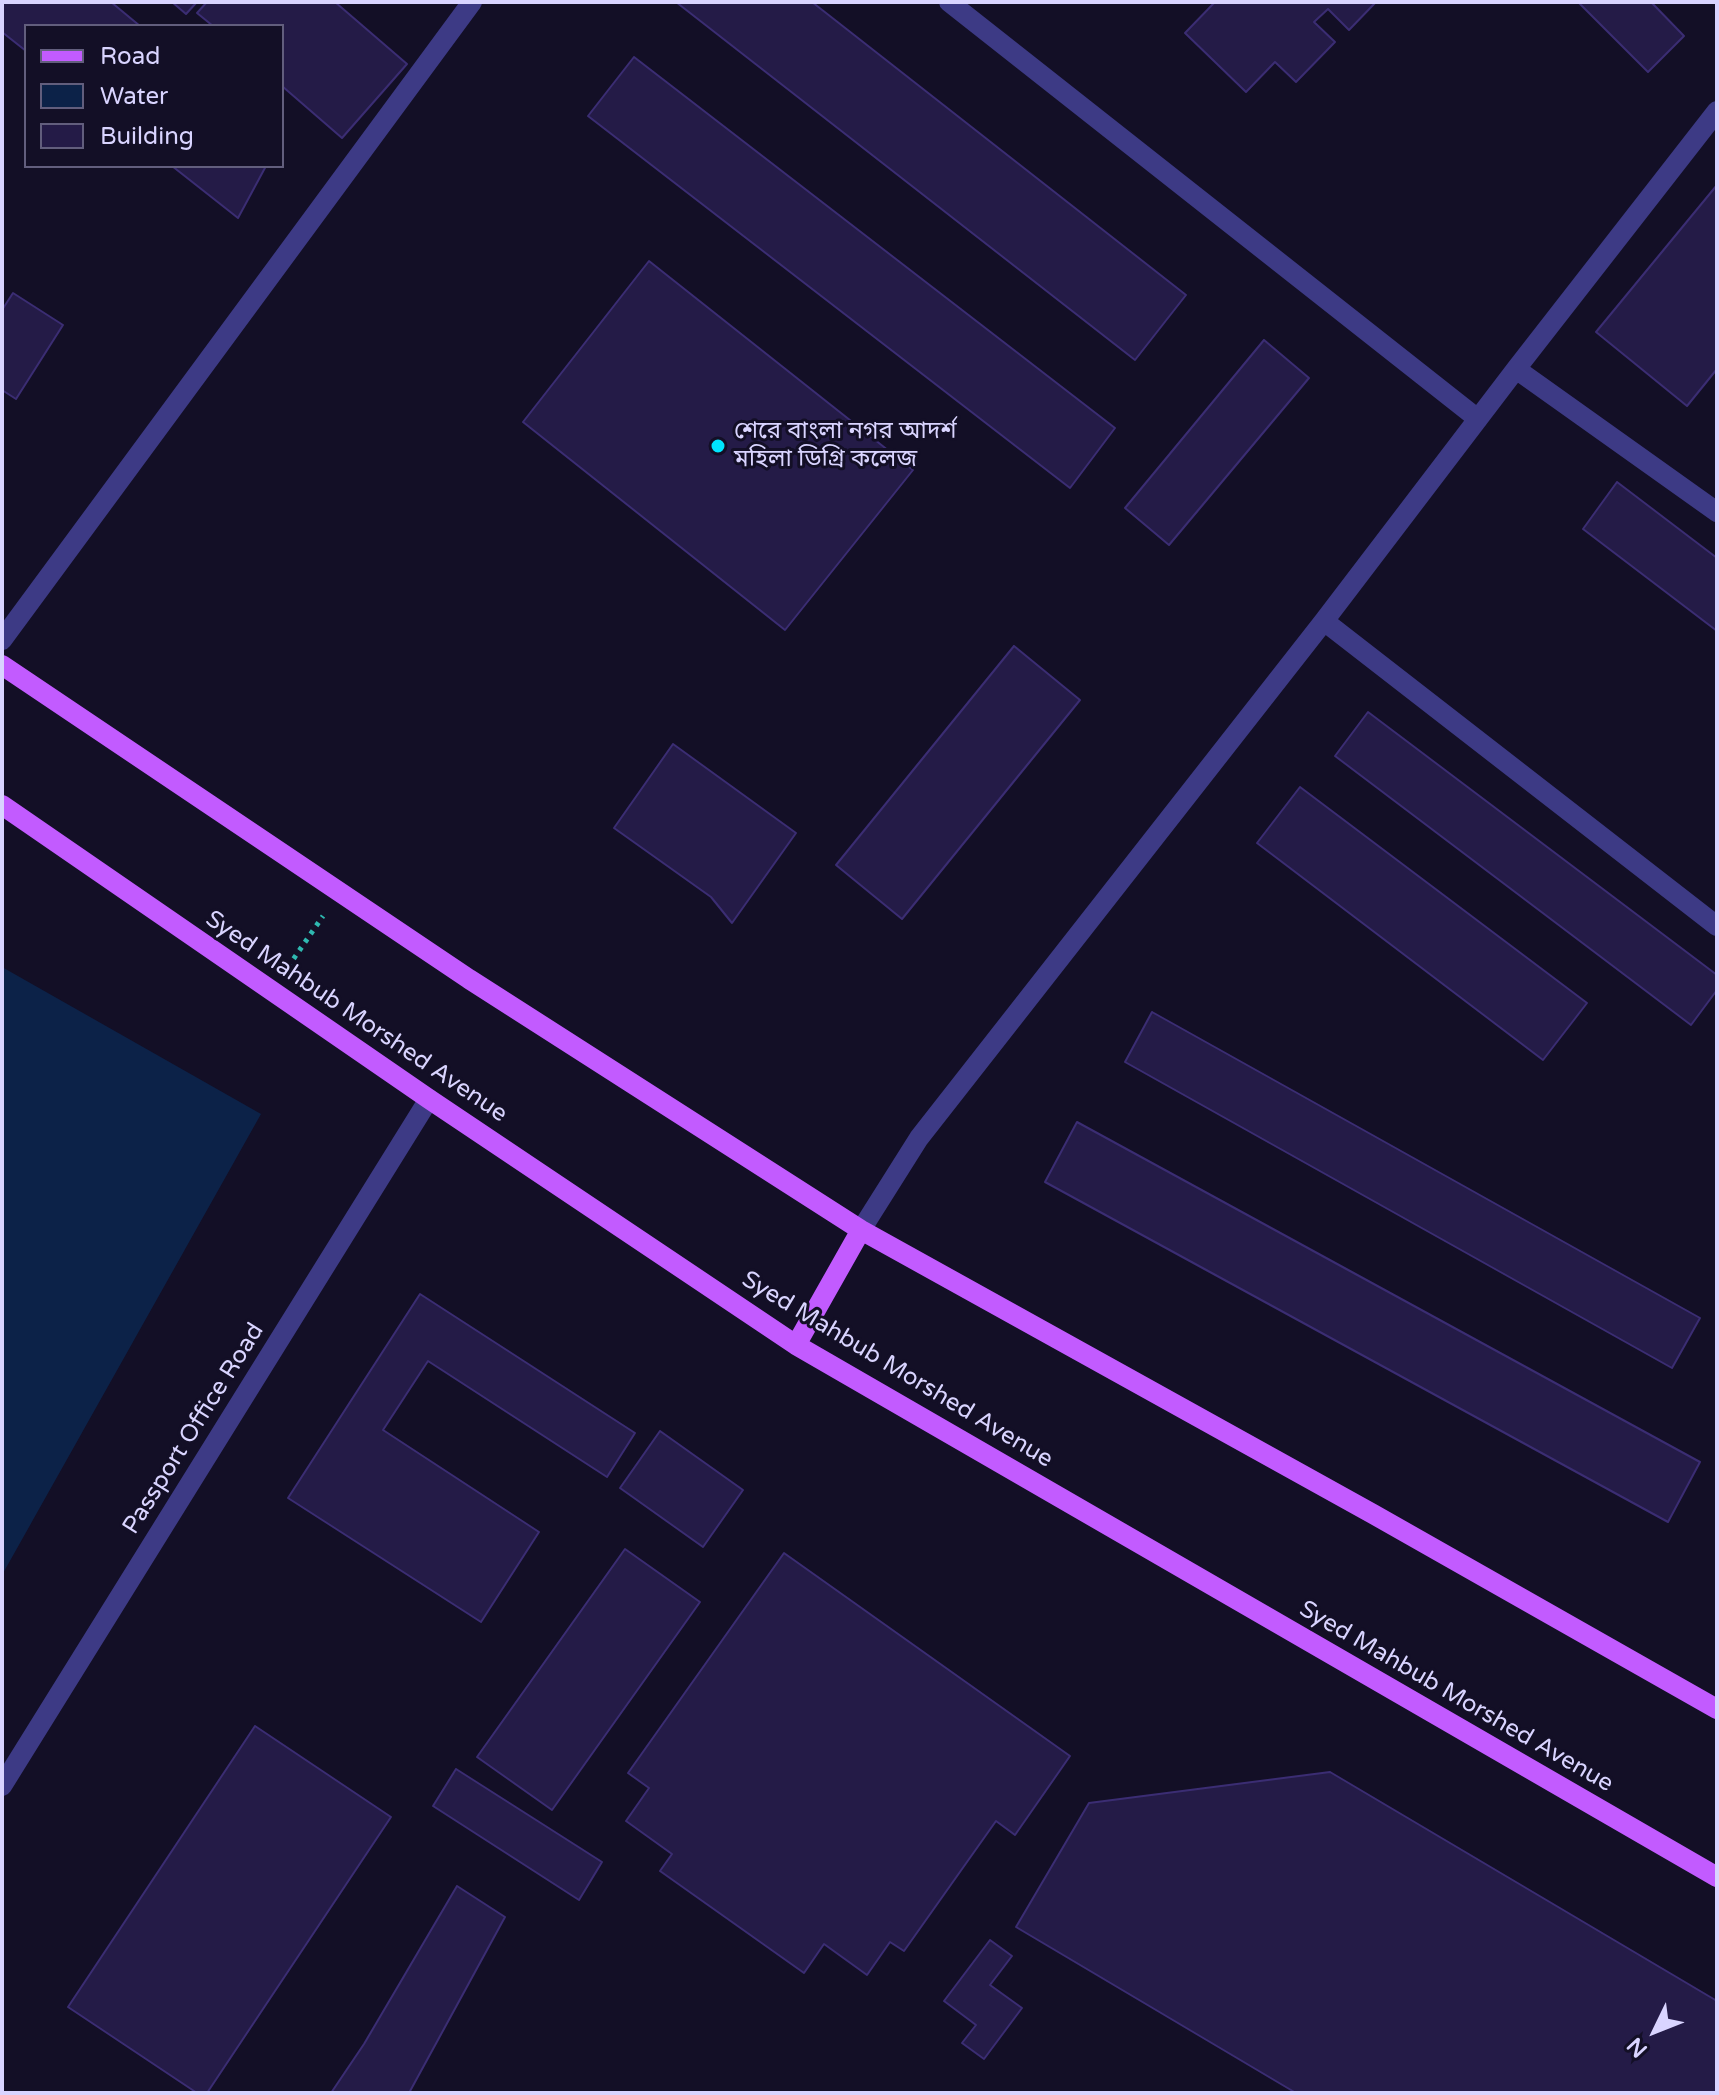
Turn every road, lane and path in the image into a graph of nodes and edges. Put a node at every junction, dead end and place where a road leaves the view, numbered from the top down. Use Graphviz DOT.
graph roads {
  1 [pos="472,2"];
  2 [pos="949,2"];
  3 [pos="1717,111"];
  4 [pos="1516,369"];
  5 [pos="1478,419"];
  6 [pos="1717,512"];
  7 [pos="1324,621"];
  8 [pos="2,640"];
  9 [pos="2,665"];
  10 [pos="2,805"];
  11 [pos="339,892"];
  12 [pos="1717,926"];
  13 [pos="272,991"];
  14 [pos="429,1099"];
  15 [pos="861,1230"];
  16 [pos="796,1345"];
  17 [pos="1717,1709"];
  18 [pos="2,1786"];
  19 [pos="1717,1877"];
  1 -- 8 [label="street"];
  2 -- 5 [label="street"];
  3 -- 4 [label="street"];
  4 -- 5 [label="street"];
  4 -- 6 [label="street"];
  5 -- 7 [label="street"];
  7 -- 12 [label="street"];
  7 -- 15 [label="street"];
  9 -- 11 [label="main road"];
  10 -- 13 [label="main road, Syed Mahbub Morshed Avenue"];
  11 -- 13 [label="path"];
  11 -- 15 [label="main road"];
  13 -- 14 [label="main road, Syed Mahbub Morshed Avenue"];
  14 -- 16 [label="main road, Syed Mahbub Morshed Avenue"];
  14 -- 18 [label="street, Passport Office Road"];
  15 -- 16 [label="main road"];
  15 -- 17 [label="main road"];
  16 -- 19 [label="main road, Syed Mahbub Morshed Avenue"];
}
